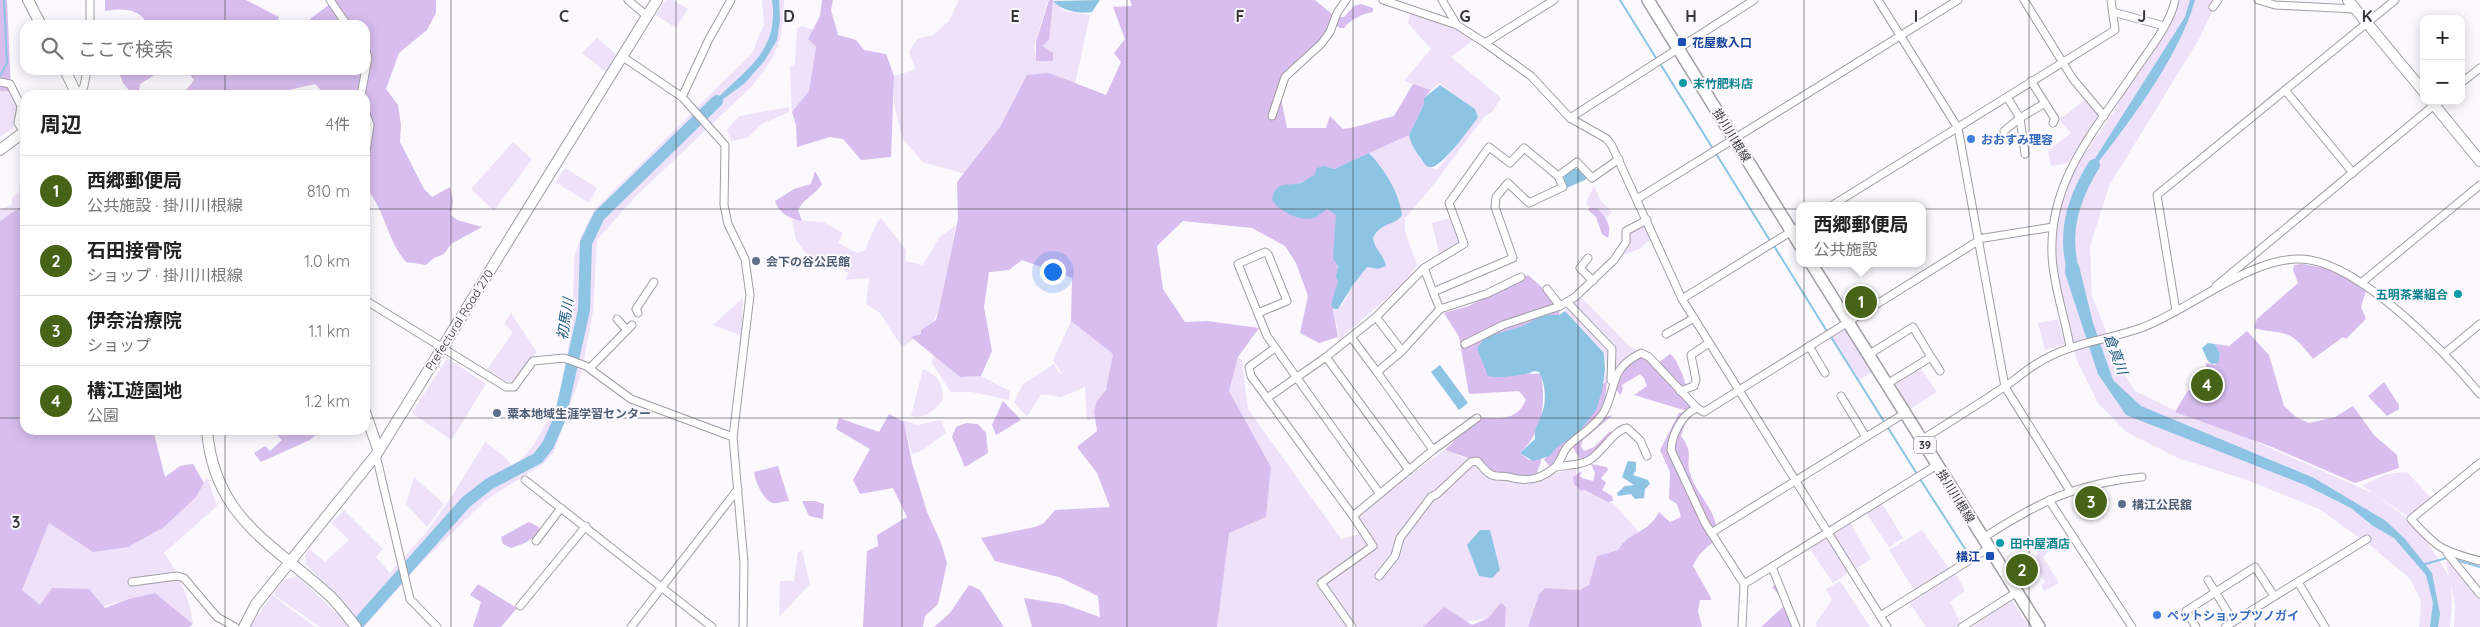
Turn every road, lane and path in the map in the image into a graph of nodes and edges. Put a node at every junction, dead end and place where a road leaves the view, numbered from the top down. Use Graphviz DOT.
graph roads {
  1 [pos="28,0"];
  2 [pos="90,0"];
  3 [pos="330,0"];
  4 [pos="628,0"];
  5 [pos="657,0"];
  6 [pos="731,0"];
  7 [pos="1346,0"];
  8 [pos="1383,0"];
  9 [pos="1442,0"];
  10 [pos="1554,0"];
  11 [pos="1648,0"];
  12 [pos="1754,0"];
  13 [pos="1878,0"];
  14 [pos="1958,0"];
  15 [pos="2024,0"];
  16 [pos="2111,0"];
  17 [pos="2175,0"];
  18 [pos="2218,0"];
  19 [pos="2258,0"];
  20 [pos="2348,0"];
  21 [pos="2395,0"];
  22 [pos="2212,6"];
  23 [pos="2355,9"];
  24 [pos="2113,12"];
  25 [pos="647,16"];
  26 [pos="38,20"];
  27 [pos="90,20"];
  28 [pos="344,20"];
  29 [pos="2367,23"];
  30 [pos="1457,25"];
  31 [pos="2164,26"];
  32 [pos="1901,36"];
  33 [pos="1485,43"];
  34 [pos="1678,49"];
  35 [pos="623,56"];
  36 [pos="2063,61"];
  37 [pos="2480,68"];
  38 [pos="67,75"];
  39 [pos="86,75"];
  40 [pos="364,75"];
  41 [pos="2465,80"];
  42 [pos="2031,81"];
  43 [pos="0,82"];
  44 [pos="2420,87"];
  45 [pos="75,90"];
  46 [pos="81,90"];
  47 [pos="361,90"];
  48 [pos="2285,90"];
  49 [pos="682,97"];
  50 [pos="2006,97"];
  51 [pos="2045,103"];
  52 [pos="20,104"];
  53 [pos="2433,105"];
  54 [pos="2437,105"];
  55 [pos="20,112"];
  56 [pos="1272,116"];
  57 [pos="2104,116"];
  58 [pos="1570,118"];
  59 [pos="2020,118"];
  60 [pos="2053,123"];
  61 [pos="20,126"];
  62 [pos="1958,128"];
  63 [pos="2004,131"];
  64 [pos="20,135"];
  65 [pos="1735,139"];
  66 [pos="0,150"];
  67 [pos="2025,154"];
  68 [pos="1619,159"];
  69 [pos="2480,161"];
  70 [pos="2353,173"];
  71 [pos="1558,176"];
  72 [pos="2480,185"];
  73 [pos="1637,199"];
  74 [pos="1838,202"];
  75 [pos="1647,220"];
  76 [pos="2053,227"];
  77 [pos="1796,229"];
  78 [pos="1978,240"];
  79 [pos="1588,258"];
  80 [pos="1814,267"];
  81 [pos="1424,268"];
  82 [pos="1520,277"];
  83 [pos="1593,281"];
  84 [pos="654,282"];
  85 [pos="2361,283"];
  86 [pos="1547,289"];
  87 [pos="1434,292"];
  88 [pos="2209,292"];
  89 [pos="1682,299"];
  90 [pos="1567,302"];
  91 [pos="370,303"];
  92 [pos="1560,306"];
  93 [pos="1440,309"];
  94 [pos="2176,311"];
  95 [pos="638,312"];
  96 [pos="1258,313"];
  97 [pos="1376,317"];
  98 [pos="1694,318"];
  99 [pos="617,319"];
  100 [pos="1848,322"];
  101 [pos="2480,324"];
  102 [pos="1666,334"];
  103 [pos="1351,338"];
  104 [pos="1710,343"];
  105 [pos="1465,344"];
  106 [pos="1809,346"];
  107 [pos="443,347"];
  108 [pos="2072,347"];
  109 [pos="1275,348"];
  110 [pos="1402,351"];
  111 [pos="2445,353"];
  112 [pos="1868,355"];
  113 [pos="1326,357"];
  114 [pos="1930,357"];
  115 [pos="590,368"];
  116 [pos="1940,371"];
  117 [pos="1377,372"];
  118 [pos="1825,373"];
  119 [pos="1297,377"];
  120 [pos="1887,384"];
  121 [pos="2005,387"];
  122 [pos="1680,391"];
  123 [pos="1739,391"];
  124 [pos="2480,394"];
  125 [pos="1841,396"];
  126 [pos="1267,398"];
  127 [pos="1608,398"];
  128 [pos="1697,408"];
  129 [pos="1904,413"];
  130 [pos="1477,418"];
  131 [pos="370,429"];
  132 [pos="208,435"];
  133 [pos="1866,436"];
  134 [pos="733,437"];
  135 [pos="1921,440"];
  136 [pos="1433,450"];
  137 [pos="377,452"];
  138 [pos="1647,456"];
  139 [pos="2480,462"];
  140 [pos="1937,465"];
  141 [pos="1556,467"];
  142 [pos="1409,470"];
  143 [pos="2142,477"];
  144 [pos="525,480"];
  145 [pos="1795,481"];
  146 [pos="738,489"];
  147 [pos="2070,491"];
  148 [pos="1380,494"];
  149 [pos="2049,500"];
  150 [pos="561,508"];
  151 [pos="1353,516"];
  152 [pos="586,526"];
  153 [pos="1828,532"];
  154 [pos="1711,533"];
  155 [pos="2367,539"];
  156 [pos="536,540"];
  157 [pos="1986,543"];
  158 [pos="2447,554"];
  159 [pos="2480,561"];
  160 [pos="289,562"];
  161 [pos="1772,567"];
  162 [pos="1379,576"];
  163 [pos="2208,580"];
  164 [pos="132,582"];
  165 [pos="2298,582"];
  166 [pos="1744,584"];
  167 [pos="662,587"];
  168 [pos="2017,592"];
  169 [pos="2215,592"];
  170 [pos="2480,594"];
  171 [pos="2274,596"];
  172 [pos="520,606"];
  173 [pos="2233,621"];
  174 [pos="1884,622"];
  175 [pos="353,623"];
  176 [pos="235,627"];
  177 [pos="244,627"];
  178 [pos="437,627"];
  179 [pos="631,627"];
  180 [pos="712,627"];
  181 [pos="743,627"];
  182 [pos="1352,627"];
  183 [pos="1742,627"];
  184 [pos="1796,627"];
  185 [pos="1877,627"];
  186 [pos="1962,627"];
  187 [pos="2039,627"];
  188 [pos="2132,627"];
  189 [pos="2196,627"];
  190 [pos="2225,627"];
  191 [pos="2325,627"];
  1 -- 26 [label="main road"];
  2 -- 27 [label="street"];
  3 -- 28 [label="street"];
  4 -- 25 [label="street"];
  5 -- 25 [label="main road, Prefectural Road 270"];
  6 -- 49 [label="street"];
  7 -- 56 [label="street"];
  8 -- 30 [label="street"];
  9 -- 30 [label="street"];
  10 -- 33 [label="street"];
  11 -- 34 [label="main road, 掛川川根線"];
  12 -- 34 [label="street"];
  13 -- 32 [label="street"];
  14 -- 32 [label="street"];
  15 -- 36 [label="street"];
  16 -- 24 [label="street"];
  17 -- 31 [label="street"];
  18 -- 22 [label="street"];
  19 -- 23 [label="street"];
  20 -- 23 [label="main road"];
  21 -- 29 [label="street"];
  23 -- 29 [label="main road"];
  24 -- 31 [label="street"];
  24 -- 36 [label="street"];
  25 -- 35 [label="main road, Prefectural Road 270"];
  29 -- 44 [label="main road"];
  29 -- 48 [label="street"];
  30 -- 33 [label="street"];
  31 -- 57 [label="street"];
  32 -- 62 [label="street"];
  32 -- 65 [label="street"];
  33 -- 58 [label="street"];
  34 -- 58 [label="street"];
  34 -- 65 [label="main road, 掛川川根線"];
  35 -- 49 [label="street"];
  35 -- 107 [label="main road, Prefectural Road 270"];
  36 -- 42 [label="street"];
  36 -- 57 [label="street"];
  37 -- 41 [label="street"];
  38 -- 45 [label="main road"];
  39 -- 46 [label="street"];
  40 -- 47 [label="street"];
  42 -- 50 [label="street"];
  42 -- 51 [label="street"];
  43 -- 52 [label="street"];
  48 -- 70 [label="street"];
  48 -- 94 [label="street"];
  49 -- 134 [label="street"];
  50 -- 59 [label="street"];
  50 -- 62 [label="street"];
  51 -- 59 [label="street"];
  51 -- 60 [label="street"];
  53 -- 70 [label="street"];
  54 -- 69 [label="main road"];
  55 -- 61 [label="street"];
  57 -- 76 [label="street"];
  58 -- 68 [label="street"];
  59 -- 63 [label="street"];
  59 -- 67 [label="street"];
  62 -- 74 [label="street"];
  62 -- 78 [label="street"];
  64 -- 66 [label="main road"];
  65 -- 73 [label="street"];
  65 -- 77 [label="main road, 掛川川根線"];
  68 -- 71 [label="street"];
  68 -- 73 [label="street"];
  70 -- 88 [label="street"];
  71 -- 81 [label="street"];
  71 -- 87 [label="street"];
  72 -- 85 [label="street"];
  73 -- 75 [label="street"];
  75 -- 83 [label="street"];
  75 -- 89 [label="street"];
  76 -- 78 [label="street"];
  76 -- 108 [label="street"];
  77 -- 89 [label="street"];
  78 -- 100 [label="street"];
  78 -- 121 [label="street"];
  79 -- 83 [label="street"];
  80 -- 100 [label="main road, 掛川川根線 / 39"];
  81 -- 87 [label="street"];
  81 -- 97 [label="street"];
  82 -- 93 [label="street"];
  83 -- 90 [label="street"];
  84 -- 95 [label="street"];
  85 -- 88 [label="street"];
  85 -- 111 [label="street"];
  86 -- 92 [label="street"];
  87 -- 93 [label="street"];
  88 -- 94 [label="street"];
  89 -- 98 [label="street"];
  90 -- 92 [label="street"];
  90 -- 127 [label="street"];
  91 -- 107 [label="street"];
  92 -- 105 [label="street"];
  93 -- 110 [label="street"];
  94 -- 108 [label="street"];
  96 -- 96 [label="street"];
  96 -- 109 [label="street"];
  97 -- 103 [label="street"];
  97 -- 110 [label="street"];
  98 -- 102 [label="street"];
  98 -- 104 [label="street"];
  99 -- 115 [label="street"];
  100 -- 106 [label="street"];
  100 -- 112 [label="main road, 掛川川根線 / 39"];
  101 -- 111 [label="street"];
  103 -- 113 [label="street"];
  103 -- 117 [label="street"];
  104 -- 122 [label="street"];
  104 -- 123 [label="street"];
  106 -- 118 [label="street"];
  106 -- 123 [label="street"];
  107 -- 115 [label="street"];
  107 -- 137 [label="main road, Prefectural Road 270"];
  108 -- 121 [label="street"];
  109 -- 119 [label="street"];
  109 -- 126 [label="street"];
  110 -- 117 [label="street"];
  111 -- 124 [label="street"];
  112 -- 114 [label="street"];
  112 -- 120 [label="main road, 掛川川根線 / 39"];
  113 -- 119 [label="street"];
  113 -- 142 [label="street"];
  114 -- 116 [label="street"];
  114 -- 120 [label="street"];
  115 -- 134 [label="street"];
  117 -- 136 [label="street"];
  119 -- 126 [label="street"];
  119 -- 148 [label="street"];
  120 -- 129 [label="main road, 掛川川根線 / 39"];
  121 -- 135 [label="street"];
  121 -- 147 [label="street"];
  122 -- 127 [label="street"];
  122 -- 128 [label="street"];
  123 -- 128 [label="street"];
  123 -- 145 [label="street"];
  125 -- 133 [label="street"];
  126 -- 151 [label="street"];
  127 -- 141 [label="street"];
  128 -- 154 [label="street"];
  129 -- 133 [label="street"];
  129 -- 135 [label="main road, 掛川川根線 / 39"];
  130 -- 136 [label="street"];
  131 -- 137 [label="main road"];
  132 -- 160 [label="main road"];
  133 -- 145 [label="street"];
  134 -- 146 [label="street"];
  135 -- 140 [label="main road, 掛川川根線 / 39"];
  136 -- 142 [label="street"];
  137 -- 160 [label="main road, Prefectural Road 270"];
  137 -- 178 [label="street"];
  138 -- 141 [label="street"];
  139 -- 158 [label="street"];
  140 -- 153 [label="street"];
  140 -- 157 [label="main road, 掛川川根線 / 39"];
  141 -- 162 [label="street"];
  142 -- 148 [label="street"];
  143 -- 147 [label="street"];
  144 -- 150 [label="street"];
  145 -- 153 [label="street"];
  145 -- 154 [label="street"];
  146 -- 167 [label="street"];
  146 -- 181 [label="street"];
  147 -- 149 [label="street"];
  148 -- 151 [label="street"];
  149 -- 157 [label="street"];
  149 -- 188 [label="street"];
  150 -- 152 [label="street"];
  150 -- 156 [label="street"];
  151 -- 182 [label="street"];
  152 -- 167 [label="street"];
  152 -- 172 [label="street"];
  153 -- 161 [label="street"];
  153 -- 174 [label="street"];
  154 -- 166 [label="street"];
  155 -- 165 [label="street"];
  157 -- 168 [label="main road, 掛川川根線 / 39"];
  157 -- 174 [label="street"];
  158 -- 159 [label="street"];
  158 -- 170 [label="street"];
  160 -- 175 [label="main road"];
  160 -- 177 [label="main road, Prefectural Road 270"];
  161 -- 166 [label="street"];
  161 -- 184 [label="street"];
  163 -- 169 [label="street"];
  164 -- 176 [label="street"];
  165 -- 171 [label="street"];
  165 -- 191 [label="street"];
  166 -- 183 [label="street"];
  167 -- 179 [label="street"];
  167 -- 180 [label="street"];
  168 -- 186 [label="street"];
  168 -- 187 [label="main road, 掛川川根線 / 39"];
  169 -- 171 [label="street"];
  169 -- 173 [label="street"];
  169 -- 189 [label="street"];
  171 -- 173 [label="street"];
  173 -- 190 [label="street"];
  174 -- 185 [label="street"];
}
